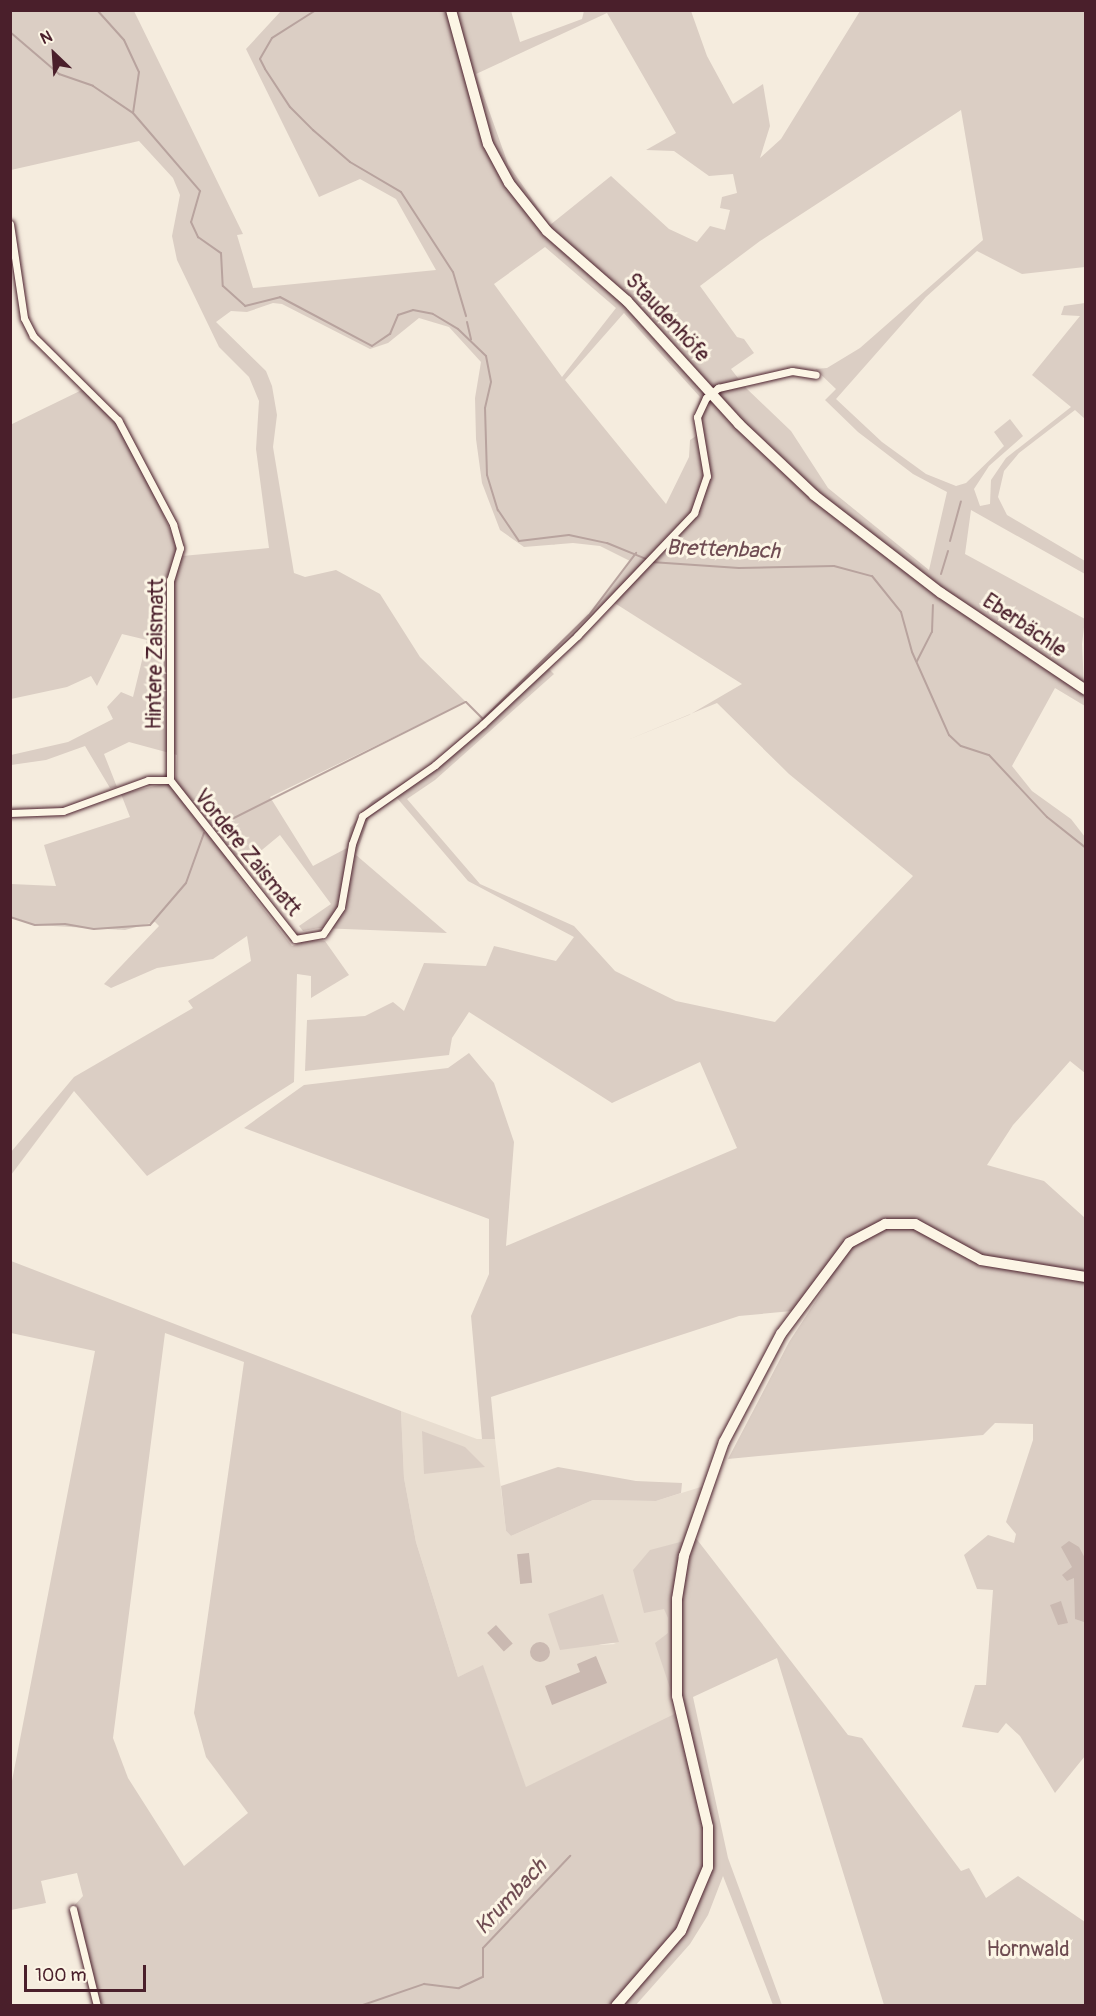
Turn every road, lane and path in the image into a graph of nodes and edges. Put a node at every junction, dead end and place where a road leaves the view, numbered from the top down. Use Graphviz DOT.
graph roads {
  1 [pos="451,10"];
  2 [pos="10,224"];
  3 [pos="816,375"];
  4 [pos="711,394"];
  5 [pos="941,593"];
  6 [pos="1086,690"];
  7 [pos="170,780"];
  8 [pos="10,813"];
  9 [pos="1086,1277"];
  10 [pos="74,1909"];
  11 [pos="98,2006"];
  12 [pos="616,2006"];
  1 -- 4 [label="street, Staudenhöfe"];
  2 -- 7 [label="street, Hintere Zaismatt"];
  3 -- 4 [label="street"];
  4 -- 5 [label="street, Staudenhöfe"];
  4 -- 7 [label="street, Vordere Zaismatt"];
  5 -- 6 [label="street, Eberbächle"];
  7 -- 8 [label="street, Vordere Zaismatt"];
  9 -- 12 [label="street"];
  10 -- 11 [label="street"];
}
